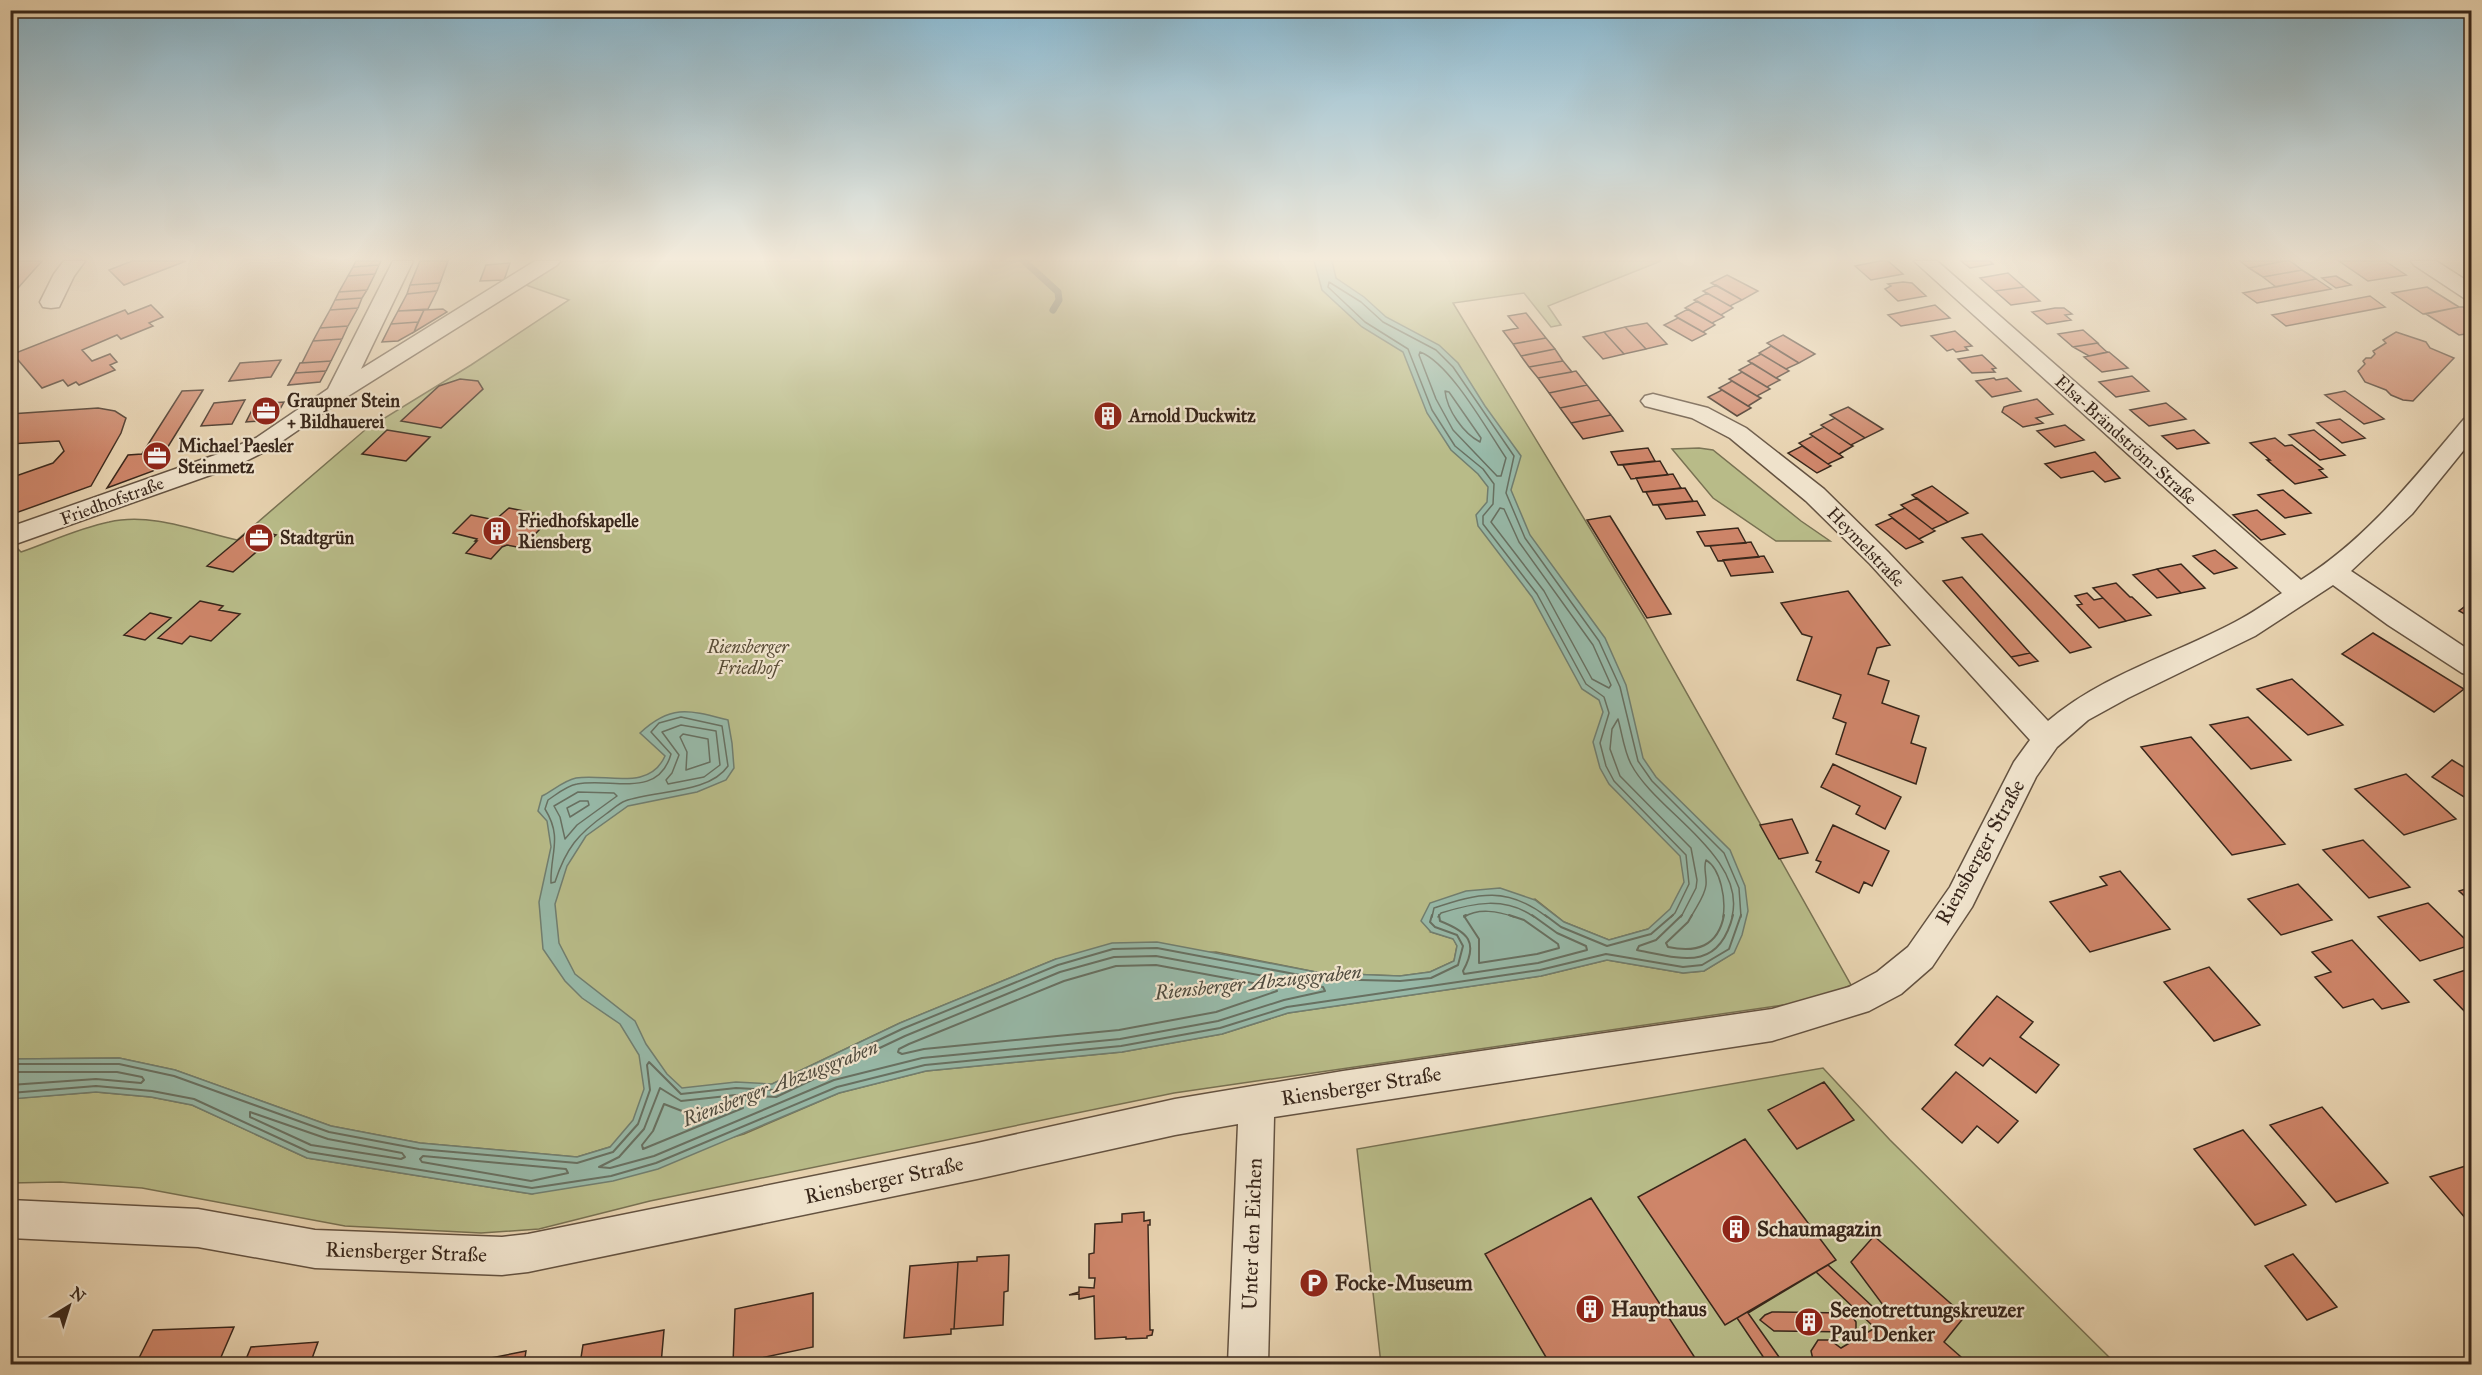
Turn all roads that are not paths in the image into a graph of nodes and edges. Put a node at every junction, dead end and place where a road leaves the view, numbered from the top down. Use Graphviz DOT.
graph roads {
  1 [pos="371,325"];
  2 [pos="446,325"];
  3 [pos="1996,325"];
  4 [pos="337,393"];
  5 [pos="1653,401"];
  6 [pos="2472,424"];
  7 [pos="2461,454"];
  8 [pos="10,537"];
  9 [pos="2334,572"];
  10 [pos="2301,595"];
  11 [pos="2472,666"];
  12 [pos="2047,739"];
  13 [pos="1257,1103"];
  14 [pos="10,1220"];
  15 [pos="1248,1365"];
  1 -- 4 [label="street"];
  2 -- 4 [label="street, Friedhofstraße"];
  3 -- 10 [label="street, Elsa-Brändström-Straße"];
  4 -- 8 [label="street, Friedhofstraße"];
  5 -- 12 [label="street, Heymelstraße"];
  6 -- 7 [label="street, Riensberger Straße"];
  7 -- 9 [label="street, Riensberger Straße"];
  9 -- 10 [label="street, Riensberger Straße"];
  9 -- 11 [label="street"];
  10 -- 12 [label="street, Riensberger Straße"];
  12 -- 13 [label="street, Riensberger Straße"];
  13 -- 14 [label="street, Riensberger Straße"];
  13 -- 15 [label="street, Unter den Eichen"];
}
